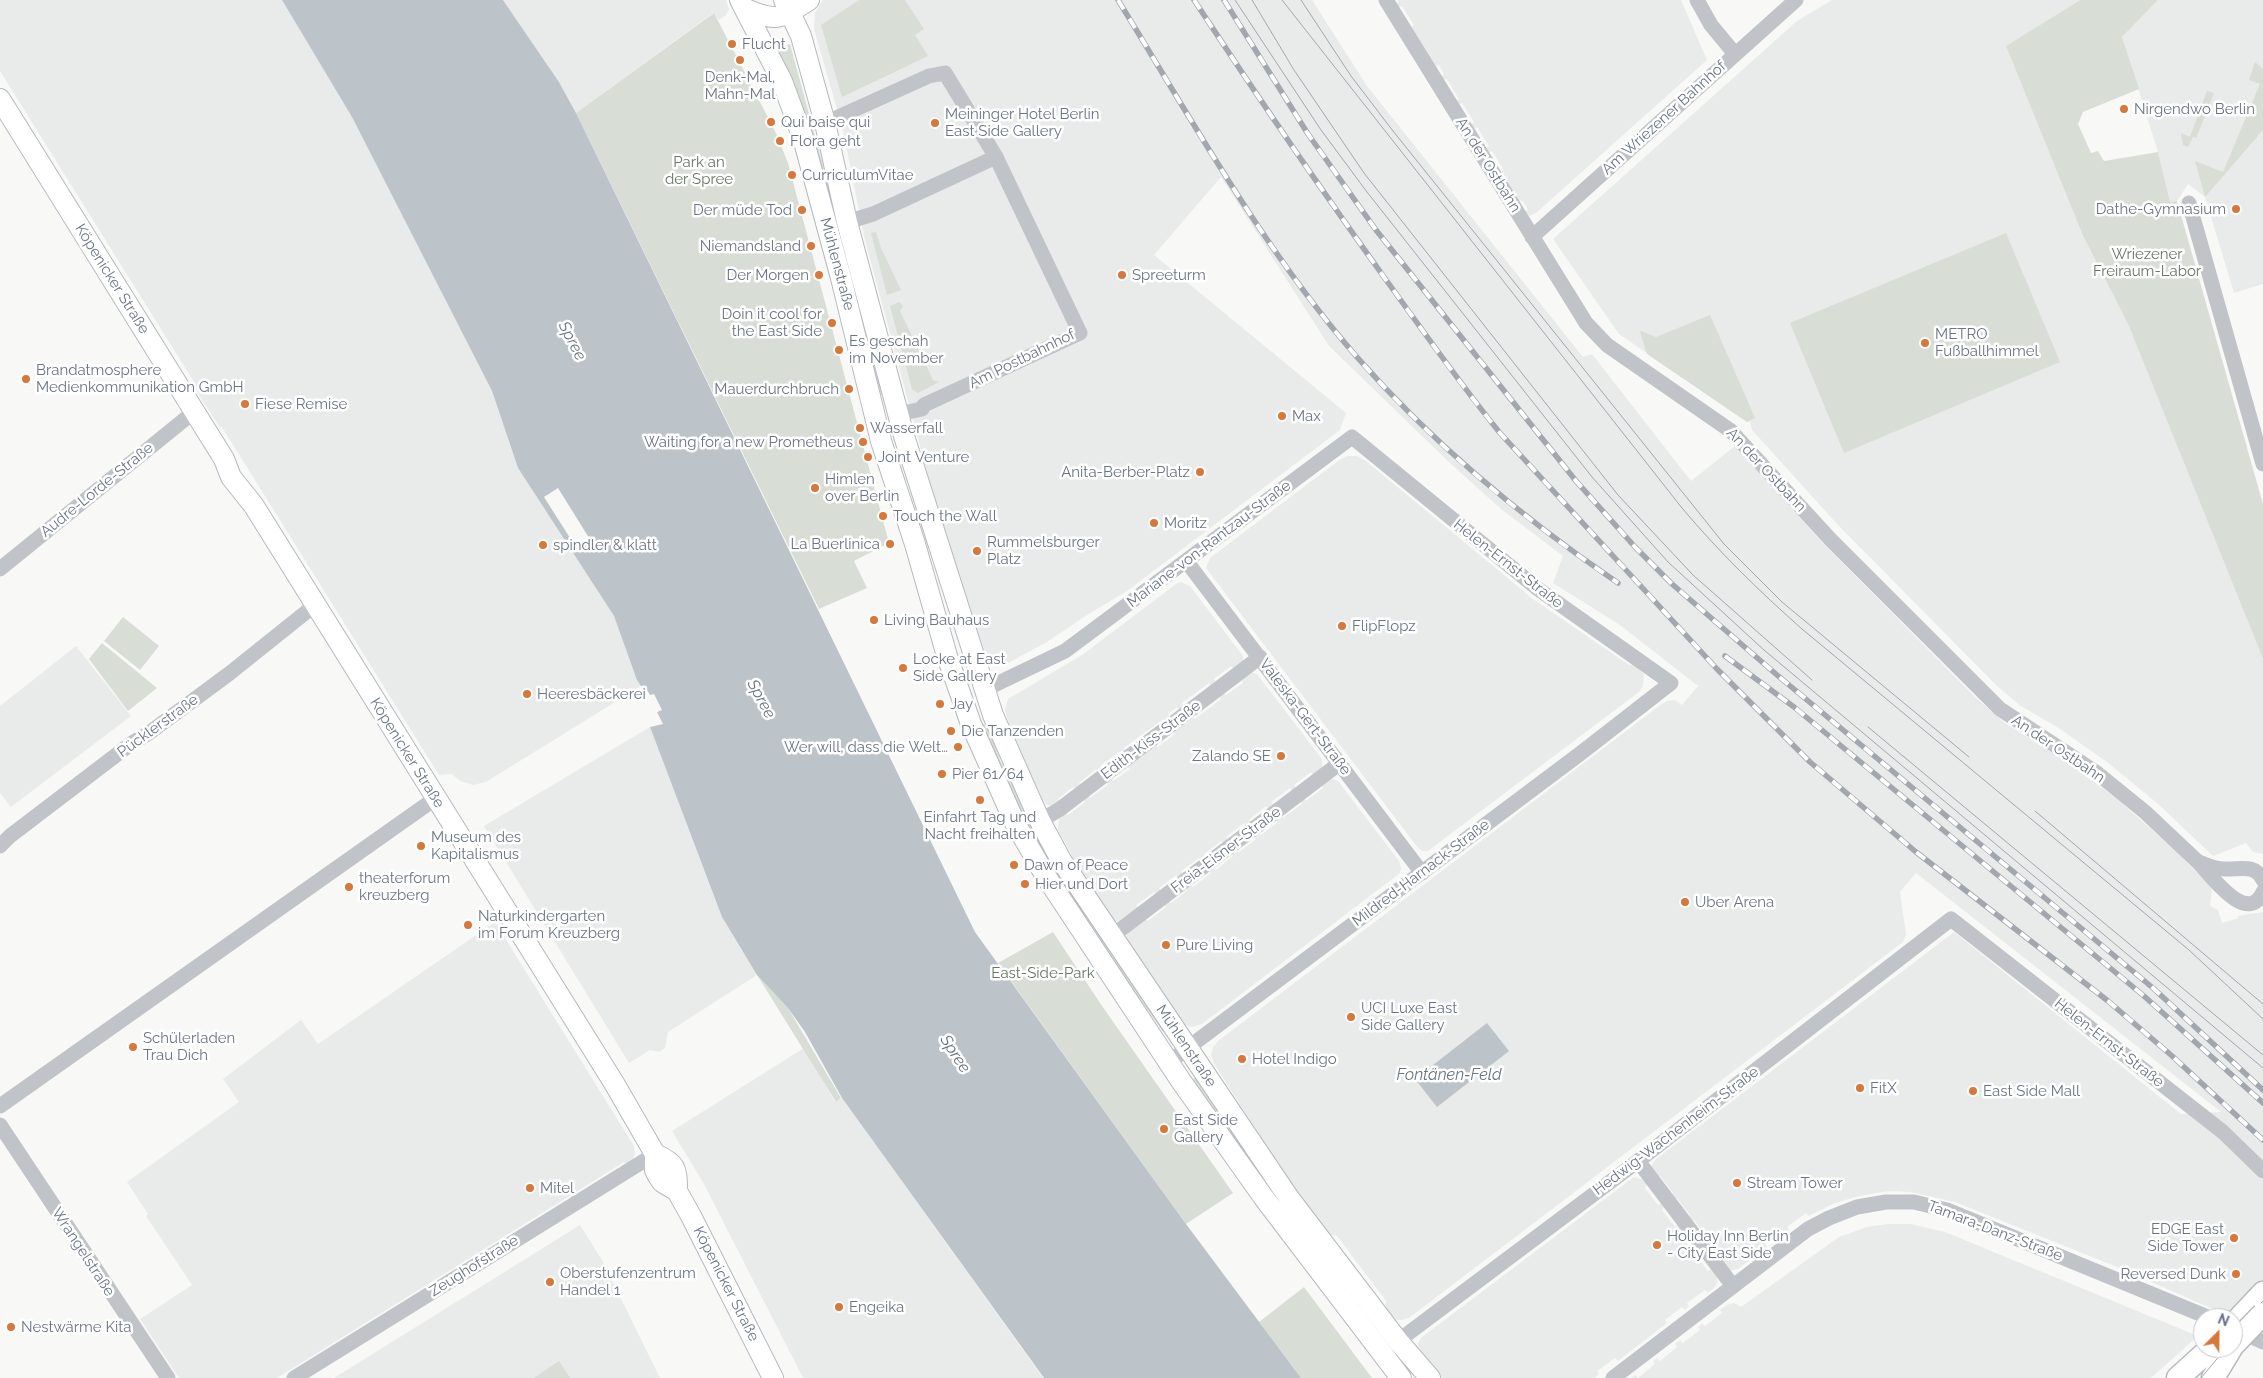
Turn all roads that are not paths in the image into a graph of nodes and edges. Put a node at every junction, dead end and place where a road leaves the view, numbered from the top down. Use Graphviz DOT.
graph roads {
  1 [pos="809,0"];
  2 [pos="1386,0"];
  3 [pos="1697,0"];
  4 [pos="1796,0"];
  5 [pos="749,3"];
  6 [pos="787,6"];
  7 [pos="1735,54"];
  8 [pos="0,99"];
  9 [pos="825,123"];
  10 [pos="996,157"];
  11 [pos="2189,203"];
  12 [pos="847,222"];
  13 [pos="1532,236"];
  14 [pos="2256,410"];
  15 [pos="195,411"];
  16 [pos="898,414"];
  17 [pos="876,419"];
  18 [pos="1352,437"];
  19 [pos="2263,464"];
  20 [pos="1187,562"];
  21 [pos="0,569"];
  22 [pos="316,605"];
  23 [pos="1260,657"];
  24 [pos="1671,683"];
  25 [pos="986,689"];
  26 [pos="961,698"];
  27 [pos="1340,763"];
  28 [pos="436,798"];
  29 [pos="1040,820"];
  30 [pos="0,846"];
  31 [pos="2197,861"];
  32 [pos="1422,872"];
  33 [pos="2263,880"];
  34 [pos="2263,892"];
  35 [pos="1951,918"];
  36 [pos="1112,936"];
  37 [pos="1188,1048"];
  38 [pos="1169,1062"];
  39 [pos="0,1106"];
  40 [pos="0,1125"];
  41 [pos="655,1154"];
  42 [pos="1638,1161"];
  43 [pos="2263,1171"];
  44 [pos="1733,1286"];
  45 [pos="2263,1293"];
  46 [pos="2193,1311"];
  47 [pos="2263,1314"];
  48 [pos="2243,1320"];
  49 [pos="2243,1329"];
  50 [pos="1398,1341"];
  51 [pos="2243,1341"];
  52 [pos="2263,1342"];
  53 [pos="2205,1358"];
  54 [pos="2221,1358"];
  55 [pos="168,1378"];
  56 [pos="294,1378"];
  57 [pos="773,1378"];
  58 [pos="1401,1378"];
  59 [pos="1430,1378"];
  60 [pos="1613,1378"];
  61 [pos="2178,1378"];
  62 [pos="2213,1378"];
  1 -- 6 [label="main road"];
  2 -- 13 [label="street, An der Ostbahn"];
  3 -- 7 [label="street"];
  4 -- 7 [label="street, Am Wriezener Bahnhof"];
  5 -- 6 [label="main road"];
  5 -- 17 [label="main road, Mühlenstraße"];
  6 -- 9 [label="main road, Mühlenstraße"];
  7 -- 13 [label="street, Am Wriezener Bahnhof"];
  8 -- 15 [label="main road, Köpenicker Straße"];
  9 -- 10 [label="street, Am Postbahnhof"];
  9 -- 12 [label="main road, Mühlenstraße"];
  10 -- 12 [label="street"];
  10 -- 16 [label="street, Am Postbahnhof"];
  11 -- 14 [label="street"];
  12 -- 16 [label="main road, Mühlenstraße"];
  13 -- 31 [label="street, An der Ostbahn"];
  14 -- 19 [label="street"];
  15 -- 21 [label="street, Audre-Lorde-Straße"];
  15 -- 22 [label="main road, Köpenicker Straße"];
  16 -- 17 [label="main road"];
  16 -- 25 [label="main road, Mühlenstraße"];
  17 -- 26 [label="main road, Mühlenstraße"];
  18 -- 20 [label="street, Mariane-von-Rantzau-Straße"];
  18 -- 24 [label="street, Helen-Ernst-Straße"];
  20 -- 23 [label="street, Valeska-Gert-Straße"];
  20 -- 25 [label="street, Mariane-von-Rantzau-Straße"];
  22 -- 28 [label="main road, Köpenicker Straße"];
  22 -- 30 [label="street, Pücklerstraße"];
  23 -- 27 [label="street, Valeska-Gert-Straße"];
  23 -- 29 [label="street, Edith-Kiss-Straße"];
  24 -- 32 [label="street, Mildred-Harnack-Straße"];
  25 -- 26 [label="main road"];
  25 -- 29 [label="main road, Mühlenstraße"];
  26 -- 38 [label="main road, Mühlenstraße"];
  27 -- 32 [label="street, Valeska-Gert-Straße"];
  27 -- 36 [label="street, Freia-Eisner-Straße"];
  28 -- 39 [label="street"];
  28 -- 41 [label="main road, Köpenicker Straße"];
  29 -- 36 [label="main road, Mühlenstraße"];
  31 -- 33 [label="street, An der Ostbahn"];
  31 -- 34 [label="street, An der Ostbahn"];
  32 -- 37 [label="street, Mildred-Harnack-Straße"];
  35 -- 42 [label="street, Hedwig-Wachenheim-Straße"];
  35 -- 43 [label="street, Helen-Ernst-Straße"];
  36 -- 37 [label="main road, Mühlenstraße"];
  37 -- 38 [label="street, Mildred-Harnack-Straße"];
  37 -- 50 [label="main road, Mühlenstraße"];
  38 -- 58 [label="main road, Mühlenstraße"];
  40 -- 55 [label="street, Wrangelstraße"];
  41 -- 56 [label="street, Zeughofstraße"];
  41 -- 57 [label="main road, Köpenicker Straße"];
  42 -- 44 [label="street"];
  42 -- 50 [label="street, Hedwig-Wachenheim-Straße"];
  44 -- 46 [label="street, Tamara-Danz-Straße"];
  44 -- 60 [label="street, Tamara-Danz-Straße"];
  45 -- 48 [label="main road"];
  47 -- 49 [label="main road, bridge"];
  50 -- 59 [label="main road, Mühlenstraße"];
  51 -- 52 [label="street"];
  53 -- 61 [label="main road"];
  54 -- 62 [label="main road"];
}
